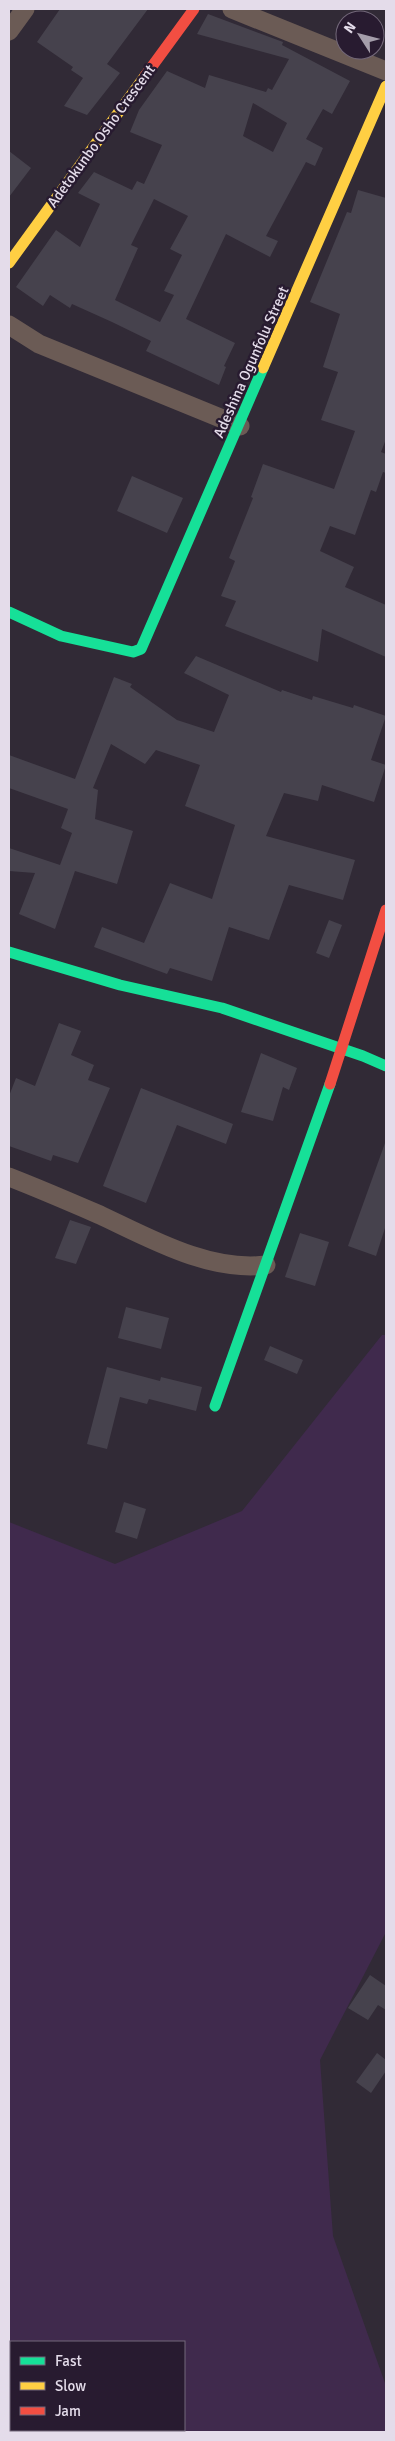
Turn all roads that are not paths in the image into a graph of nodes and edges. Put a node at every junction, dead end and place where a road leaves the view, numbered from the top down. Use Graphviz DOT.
graph roads {
  1 [pos="25,9"];
  2 [pos="194,9"];
  3 [pos="232,9"];
  4 [pos="9,31"];
  5 [pos="386,71"];
  6 [pos="386,86"];
  7 [pos="9,263"];
  8 [pos="9,325"];
  9 [pos="240,426"];
  10 [pos="9,612"];
  11 [pos="386,910"];
  12 [pos="9,952"];
  13 [pos="342,1049"];
  14 [pos="386,1066"];
  15 [pos="9,1177"];
  16 [pos="266,1265"];
  17 [pos="214,1406"];
  1 -- 4 [label="street"];
  2 -- 7 [label="street, Adetokunbo Osho Crescent"];
  3 -- 5 [label="street"];
  6 -- 9 [label="street, Adeshina Ogunfolu Street"];
  8 -- 9 [label="street"];
  9 -- 10 [label="street, Adeshina Ogunfolu Street"];
  11 -- 13 [label="street"];
  12 -- 13 [label="street"];
  13 -- 14 [label="street"];
  13 -- 16 [label="street"];
  15 -- 16 [label="street"];
  16 -- 17 [label="street"];
}
